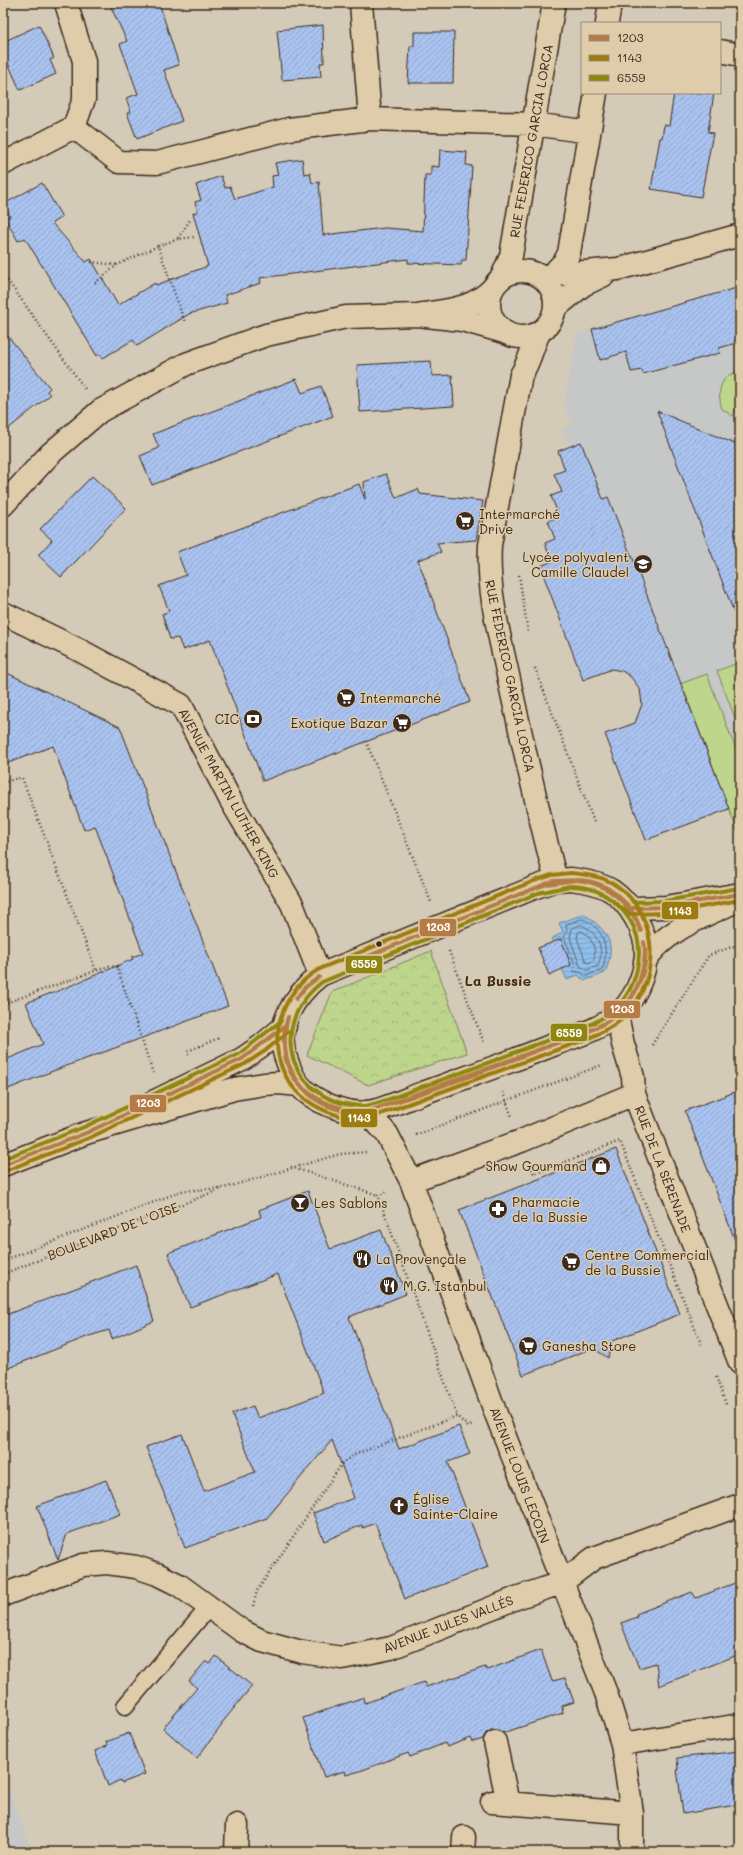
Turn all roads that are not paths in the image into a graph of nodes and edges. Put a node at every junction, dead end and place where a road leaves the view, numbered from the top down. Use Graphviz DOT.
graph roads {
  1 [pos="66,3"];
  2 [pos="361,3"];
  3 [pos="554,3"];
  4 [pos="610,3"];
  5 [pos="607,22"];
  6 [pos="721,51"];
  7 [pos="740,55"];
  8 [pos="596,94"];
  9 [pos="370,119"];
  10 [pos="534,124"];
  11 [pos="74,127"];
  12 [pos="589,132"];
  13 [pos="3,164"];
  14 [pos="740,235"];
  15 [pos="570,247"];
  16 [pos="612,269"];
  17 [pos="546,277"];
  18 [pos="498,282"];
  19 [pos="555,308"];
  20 [pos="418,315"];
  21 [pos="505,333"];
  22 [pos="539,333"];
  23 [pos="521,375"];
  24 [pos="3,506"];
  25 [pos="3,613"];
  26 [pos="556,880"];
  27 [pos="740,894"];
  28 [pos="740,899"];
  29 [pos="626,903"];
  30 [pos="645,961"];
  31 [pos="320,976"];
  32 [pos="617,1015"];
  33 [pos="285,1026"];
  34 [pos="299,1085"];
  35 [pos="634,1094"];
  36 [pos="367,1112"];
  37 [pos="86,1133"];
  38 [pos="3,1165"];
  39 [pos="411,1181"];
  40 [pos="740,1363"];
  41 [pos="740,1505"];
  42 [pos="561,1583"];
  43 [pos="3,1595"];
  44 [pos="209,1607"];
  45 [pos="125,1706"];
  46 [pos="740,1725"];
  47 [pos="495,1742"];
  48 [pos="622,1744"];
  49 [pos="632,1813"];
  50 [pos="237,1825"];
  51 [pos="236,1852"];
  52 [pos="632,1852"];
  1 -- 11 [label="street"];
  2 -- 9 [label="street"];
  3 -- 10 [label="street, RUE FEDERICO GARCIA LORCA"];
  4 -- 5 [label="street"];
  6 -- 7 [label="street"];
  8 -- 12 [label="street"];
  9 -- 10 [label="street"];
  9 -- 11 [label="street"];
  10 -- 12 [label="street"];
  10 -- 18 [label="street, RUE FEDERICO GARCIA LORCA"];
  11 -- 13 [label="street"];
  12 -- 15 [label="street"];
  14 -- 16 [label="street"];
  15 -- 16 [label="street"];
  15 -- 17 [label="street"];
  16 -- 17 [label="street"];
  16 -- 19 [label="street"];
  17 -- 18 [label="street"];
  17 -- 19 [label="street"];
  18 -- 20 [label="street"];
  18 -- 21 [label="street"];
  19 -- 22 [label="street"];
  20 -- 21 [label="street"];
  20 -- 24 [label="street"];
  21 -- 22 [label="street"];
  21 -- 23 [label="street, RUE FEDERICO GARCIA LORCA"];
  22 -- 23 [label="street, RUE FEDERICO GARCIA LORCA"];
  23 -- 26 [label="street, RUE FEDERICO GARCIA LORCA"];
  25 -- 31 [label="street, AVENUE MARTIN LUTHER KING"];
  26 -- 29 [label="street"];
  26 -- 31 [label="street"];
  27 -- 29 [label="street"];
  28 -- 30 [label="street"];
  29 -- 30 [label="street"];
  30 -- 32 [label="street"];
  31 -- 33 [label="street"];
  32 -- 35 [label="street, RUE DE LA SÉRENADE"];
  32 -- 36 [label="street"];
  33 -- 34 [label="street"];
  33 -- 37 [label="street"];
  34 -- 36 [label="street"];
  34 -- 37 [label="street"];
  35 -- 39 [label="street"];
  35 -- 40 [label="street, RUE DE LA SÉRENADE"];
  36 -- 39 [label="street, AVENUE LOUIS LECOIN"];
  37 -- 38 [label="street"];
  39 -- 42 [label="street, AVENUE LOUIS LECOIN"];
  41 -- 42 [label="street, AVENUE JULES VALLÉS"];
  42 -- 44 [label="street, AVENUE JULES VALLÉS"];
  42 -- 48 [label="street, AVENUE LOUIS LECOIN"];
  43 -- 44 [label="street, AVENUE JULES VALLÉS"];
  44 -- 45 [label="lane"];
  46 -- 48 [label="street"];
  47 -- 49 [label="street"];
  48 -- 49 [label="street, AVENUE LOUIS LECOIN"];
  49 -- 52 [label="street, AVENUE LOUIS LECOIN"];
  50 -- 51 [label="street"];
}
